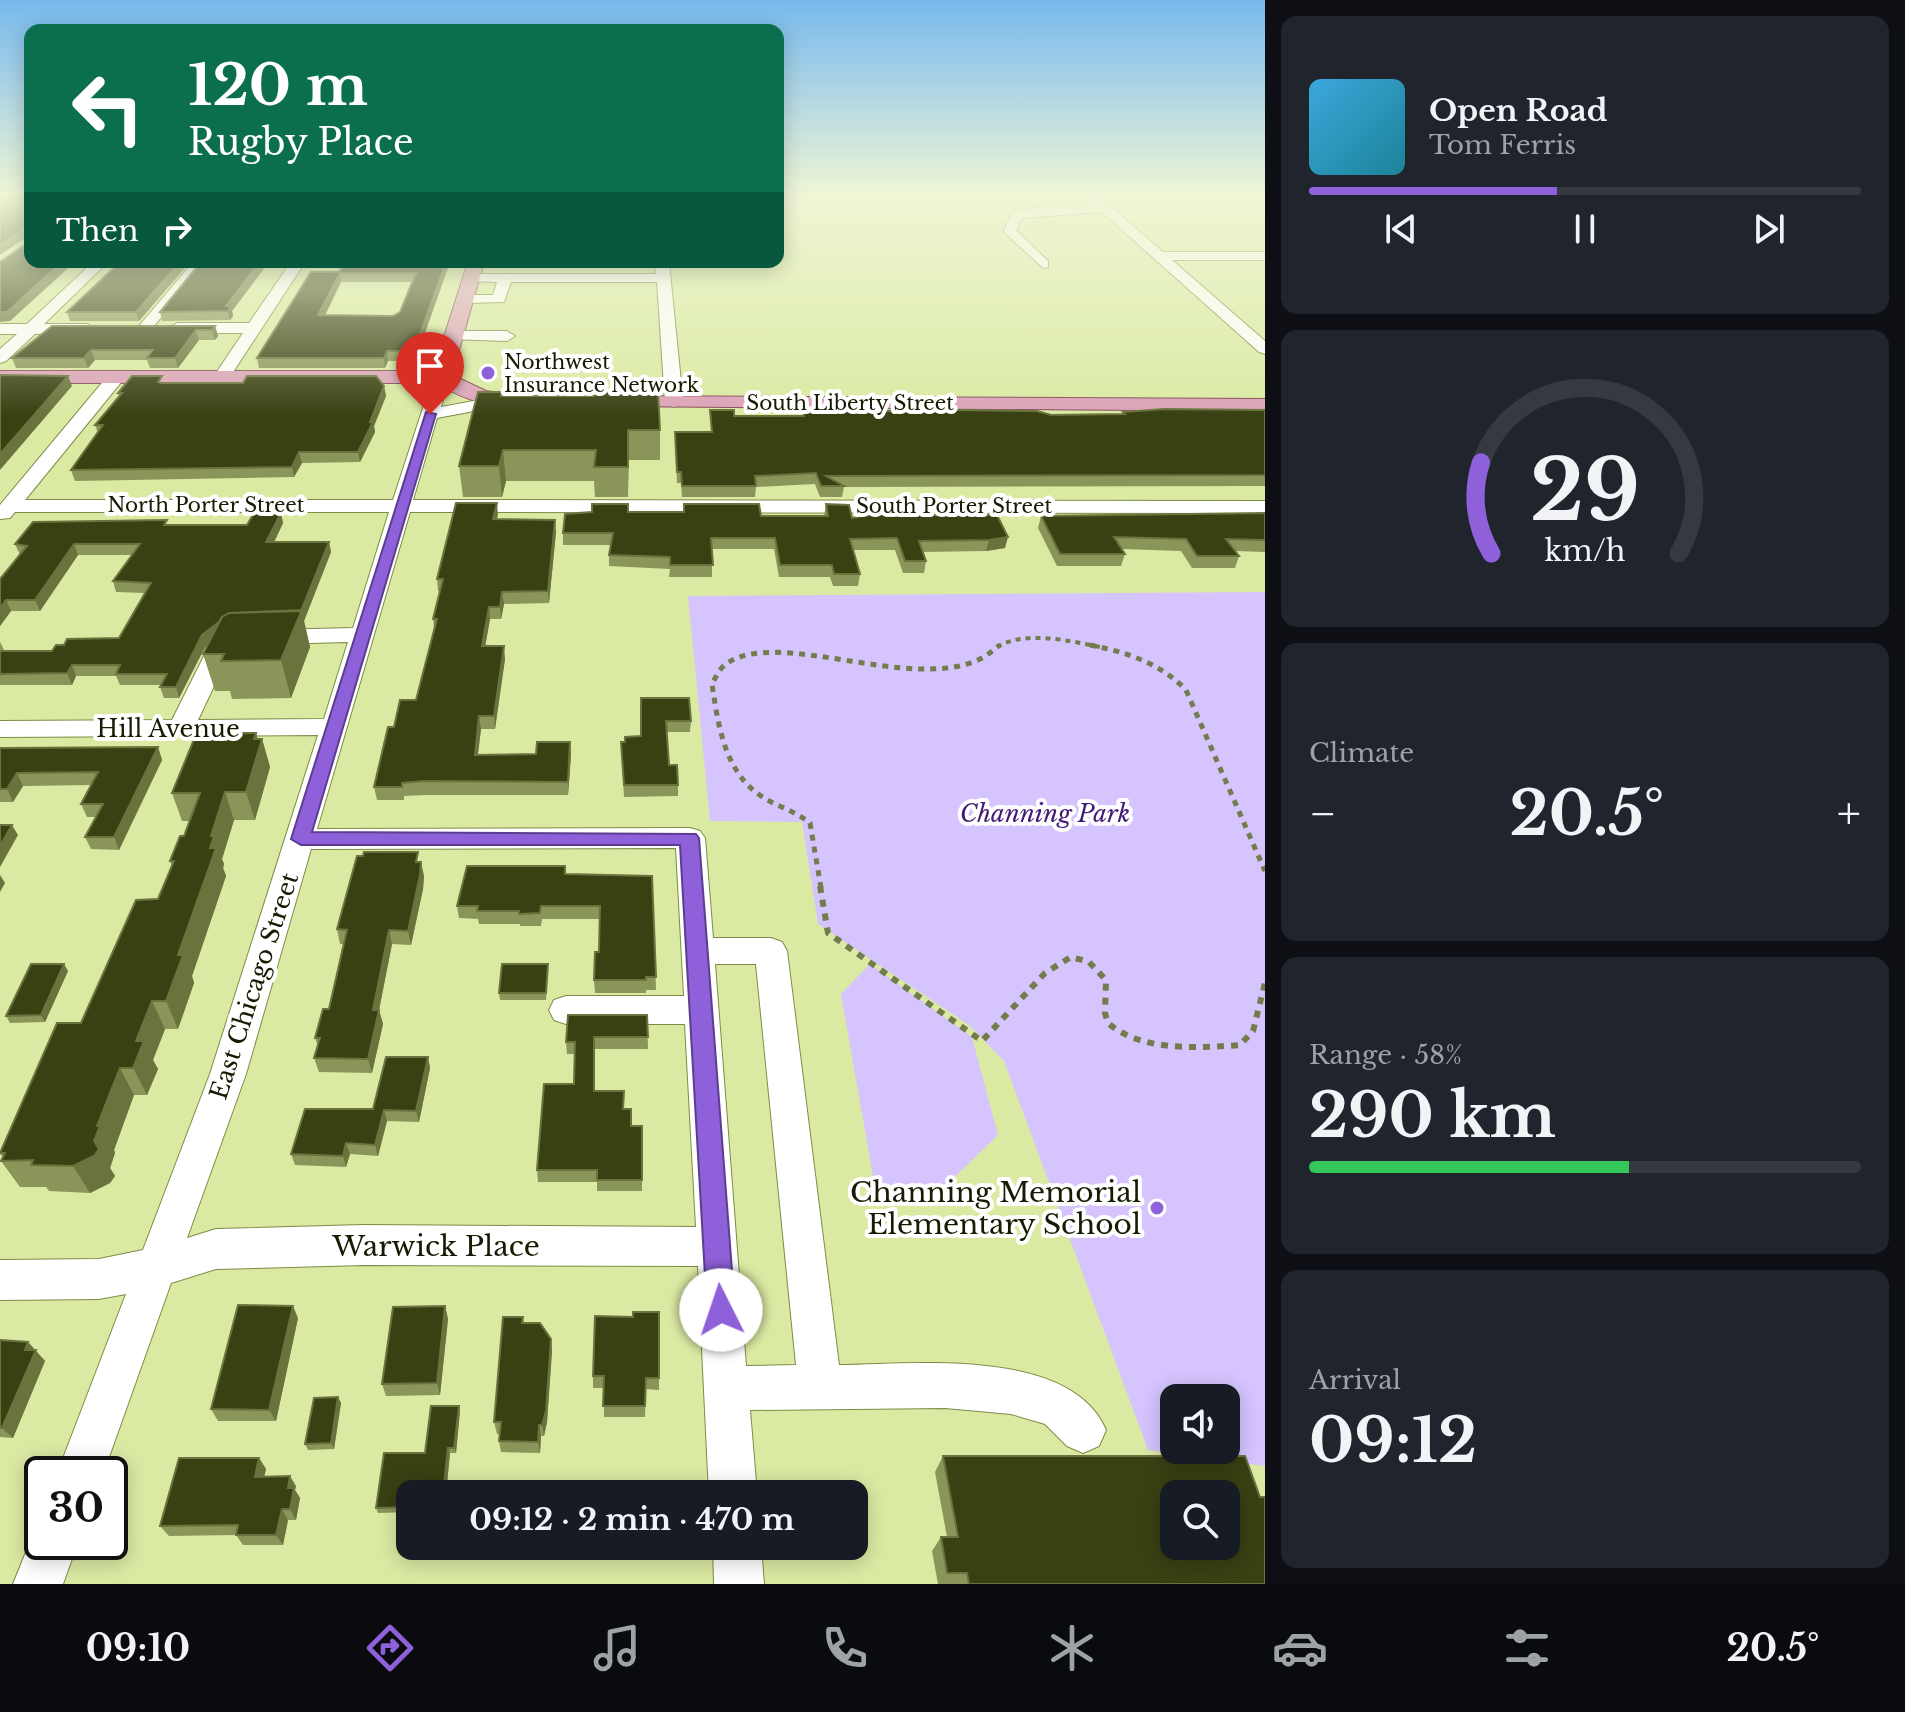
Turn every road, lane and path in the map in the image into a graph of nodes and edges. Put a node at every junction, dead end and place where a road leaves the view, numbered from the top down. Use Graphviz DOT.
graph roads {
  1 [pos="1171,267"];
  2 [pos="95,268"];
  3 [pos="194,268"];
  4 [pos="294,268"];
  5 [pos="473,270"];
  6 [pos="663,270"];
  7 [pos="505,278"];
  8 [pos="464,299"];
  9 [pos="1236,323"];
  10 [pos="1265,323"];
  11 [pos="255,328"];
  12 [pos="0,329"];
  13 [pos="32,329"];
  14 [pos="97,329"];
  15 [pos="453,336"];
  16 [pos="507,336"];
  17 [pos="1265,349"];
  18 [pos="0,358"];
  19 [pos="117,376"];
  20 [pos="222,376"];
  21 [pos="0,377"];
  22 [pos="441,377"];
  23 [pos="501,401"];
  24 [pos="548,402"];
  25 [pos="595,402"];
  26 [pos="674,402"];
  27 [pos="1265,405"];
  28 [pos="430,414"];
  29 [pos="403,504"];
  30 [pos="1265,507"];
  31 [pos="5,511"];
  32 [pos="363,635"];
  33 [pos="336,727"];
  34 [pos="181,728"];
  35 [pos="0,729"];
  36 [pos="301,839"];
  37 [pos="1265,871"];
  38 [pos="697,951"];
  39 [pos="1265,983"];
  40 [pos="566,1010"];
  41 [pos="700,1010"];
  42 [pos="716,1247"];
  43 [pos="158,1267"];
  44 [pos="0,1280"];
  45 [pos="820,1387"];
  46 [pos="726,1388"];
  47 [pos="1083,1430"];
  48 [pos="87,1456"];
  49 [pos="732,1480"];
  50 [pos="47,1560"];
  51 [pos="738,1560"];
  52 [pos="38,1584"];
  53 [pos="739,1584"];
  1 -- 9 [label="street"];
  2 -- 13 [label="street"];
  3 -- 11 [label="street"];
  4 -- 11 [label="street"];
  5 -- 7 [label="street"];
  5 -- 8 [label="main road, East Chicago Street"];
  6 -- 7 [label="street"];
  6 -- 26 [label="street"];
  7 -- 8 [label="street"];
  8 -- 15 [label="main road, East Chicago Street"];
  9 -- 10 [label="street"];
  9 -- 17 [label="street"];
  11 -- 20 [label="street"];
  12 -- 13 [label="street"];
  13 -- 14 [label="street"];
  13 -- 18 [label="street"];
  15 -- 16 [label="street"];
  15 -- 22 [label="main road, East Chicago Street"];
  19 -- 20 [label="main road"];
  19 -- 21 [label="main road"];
  19 -- 31 [label="street"];
  20 -- 22 [label="main road"];
  22 -- 23 [label="main road"];
  22 -- 28 [label="street, East Chicago Street"];
  23 -- 24 [label="main road"];
  23 -- 28 [label="street"];
  25 -- 26 [label="main road, South Liberty Street"];
  26 -- 27 [label="main road, South Liberty Street"];
  28 -- 29 [label="street, East Chicago Street"];
  29 -- 30 [label="street, South Porter Street"];
  29 -- 31 [label="street, North Porter Street"];
  29 -- 32 [label="street, East Chicago Street"];
  32 -- 33 [label="street, East Chicago Street"];
  32 -- 34 [label="street"];
  33 -- 34 [label="street, Hill Avenue"];
  33 -- 36 [label="street, East Chicago Street"];
  34 -- 35 [label="street, Hill Avenue"];
  36 -- 38 [label="street"];
  36 -- 43 [label="street, East Chicago Street"];
  37 -- 39 [label="path"];
  38 -- 41 [label="street"];
  38 -- 45 [label="street"];
  40 -- 41 [label="street"];
  41 -- 42 [label="street"];
  42 -- 43 [label="street, Warwick Place"];
  42 -- 46 [label="street"];
  43 -- 44 [label="street, Warwick Place"];
  43 -- 48 [label="street, East Chicago Street"];
  45 -- 46 [label="street"];
  45 -- 47 [label="street"];
  46 -- 49 [label="street"];
  50 -- 52 [label="street"];
  51 -- 53 [label="street"];
}
